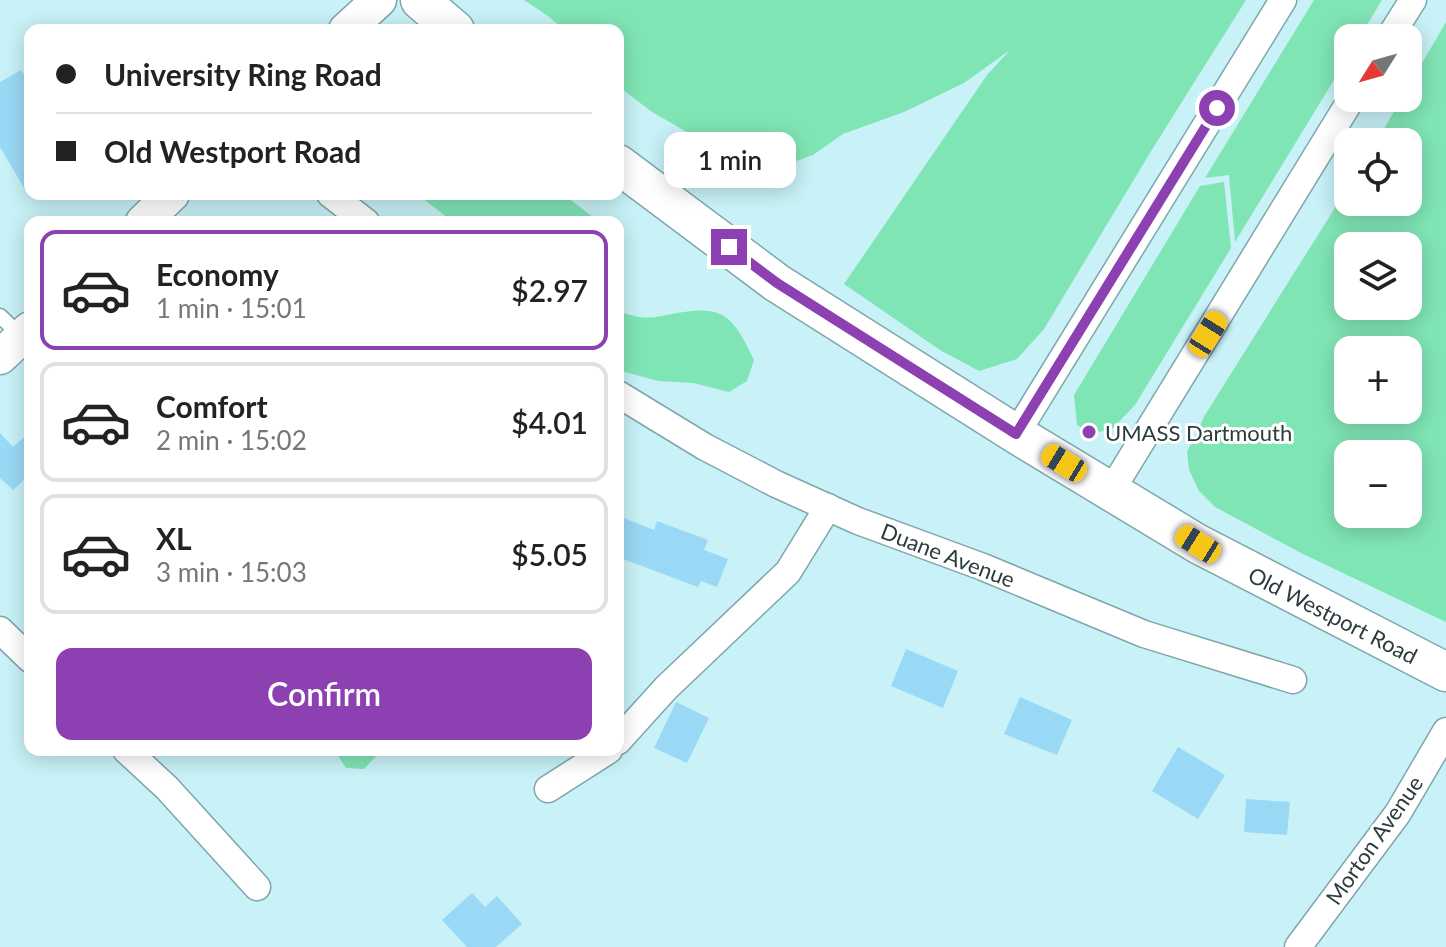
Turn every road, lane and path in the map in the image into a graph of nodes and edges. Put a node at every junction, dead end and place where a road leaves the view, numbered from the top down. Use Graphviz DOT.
graph roads {
  1 [pos="379,0"];
  2 [pos="420,0"];
  3 [pos="1283,0"];
  4 [pos="1413,0"];
  5 [pos="353,24"];
  6 [pos="448,24"];
  7 [pos="1398,24"];
  8 [pos="1343,112"];
  9 [pos="624,168"];
  10 [pos="166,200"];
  11 [pos="338,200"];
  12 [pos="149,216"];
  13 [pos="358,216"];
  14 [pos="624,398"];
  15 [pos="1016,434"];
  16 [pos="1111,491"];
  17 [pos="828,507"];
  18 [pos="0,630"];
  19 [pos="24,653"];
  20 [pos="1446,672"];
  21 [pos="1293,680"];
  22 [pos="1446,731"];
  23 [pos="624,734"];
  24 [pos="132,756"];
  25 [pos="600,756"];
  26 [pos="548,789"];
  27 [pos="257,887"];
  28 [pos="1298,947"];
  1 -- 5 [label="street"];
  2 -- 6 [label="main road"];
  3 -- 15 [label="street"];
  4 -- 7 [label="street"];
  8 -- 16 [label="street"];
  9 -- 15 [label="main road, Old Westport Road"];
  10 -- 12 [label="street"];
  11 -- 13 [label="street"];
  14 -- 17 [label="street, Duane Avenue"];
  15 -- 16 [label="main road, Old Westport Road"];
  16 -- 20 [label="main road, Old Westport Road"];
  17 -- 21 [label="street, Duane Avenue"];
  17 -- 23 [label="street"];
  18 -- 19 [label="street"];
  22 -- 28 [label="street, Morton Avenue"];
  24 -- 27 [label="street"];
  25 -- 26 [label="street"];
}
